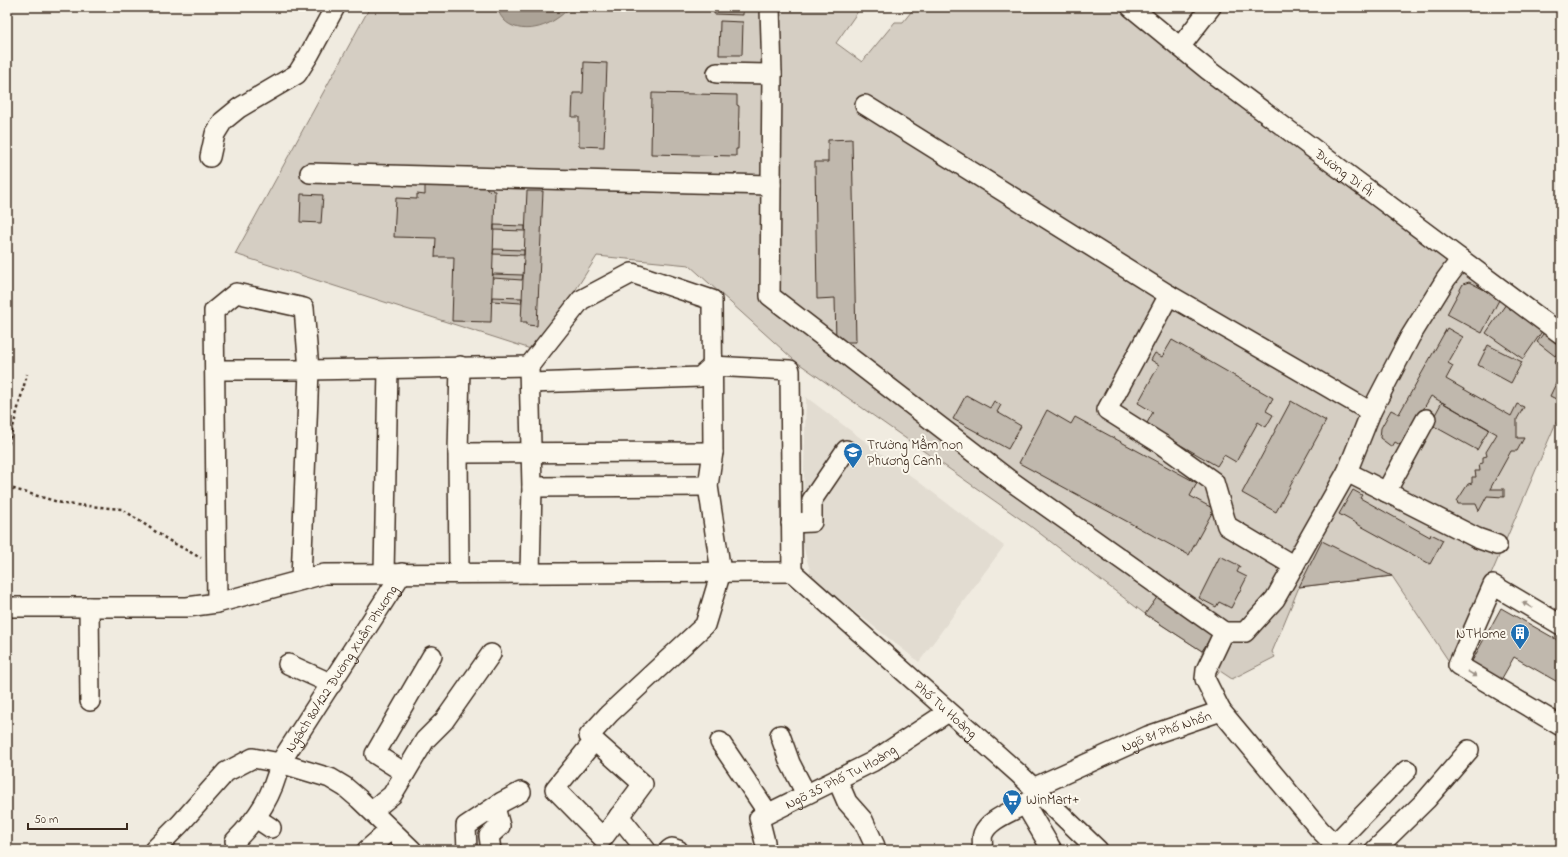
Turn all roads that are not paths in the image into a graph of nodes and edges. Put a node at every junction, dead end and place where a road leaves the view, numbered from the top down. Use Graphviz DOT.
graph roads {
  1 [pos="335,7"];
  2 [pos="770,7"];
  3 [pos="1211,7"];
  4 [pos="1133,8"];
  5 [pos="1180,47"];
  6 [pos="717,73"];
  7 [pos="772,74"];
  8 [pos="865,105"];
  9 [pos="210,157"];
  10 [pos="310,173"];
  11 [pos="771,185"];
  12 [pos="1461,259"];
  13 [pos="1169,295"];
  14 [pos="1561,334"];
  15 [pos="460,366"];
  16 [pos="712,366"];
  17 [pos="388,369"];
  18 [pos="215,370"];
  19 [pos="308,370"];
  20 [pos="530,374"];
  21 [pos="1371,412"];
  22 [pos="1426,419"];
  23 [pos="846,450"];
  24 [pos="713,452"];
  25 [pos="458,453"];
  26 [pos="531,453"];
  27 [pos="1347,472"];
  28 [pos="708,486"];
  29 [pos="532,487"];
  30 [pos="1386,492"];
  31 [pos="791,523"];
  32 [pos="1497,545"];
  33 [pos="1294,566"];
  34 [pos="459,572"];
  35 [pos="721,572"];
  36 [pos="792,572"];
  37 [pos="393,573"];
  38 [pos="530,574"];
  39 [pos="302,580"];
  40 [pos="217,603"];
  41 [pos="7,607"];
  42 [pos="89,607"];
  43 [pos="1561,625"];
  44 [pos="1224,632"];
  45 [pos="491,654"];
  46 [pos="432,656"];
  47 [pos="288,664"];
  48 [pos="332,684"];
  49 [pos="90,701"];
  50 [pos="1220,711"];
  51 [pos="948,712"];
  52 [pos="1561,726"];
  53 [pos="780,735"];
  54 [pos="594,741"];
  55 [pos="720,742"];
  56 [pos="1469,750"];
  57 [pos="280,763"];
  58 [pos="1407,770"];
  59 [pos="405,773"];
  60 [pos="838,779"];
  61 [pos="521,792"];
  62 [pos="806,794"];
  63 [pos="1033,796"];
  64 [pos="495,807"];
  65 [pos="372,811"];
  66 [pos="768,813"];
  67 [pos="619,816"];
  68 [pos="390,830"];
  69 [pos="235,841"];
  70 [pos="876,846"];
  71 [pos="766,847"];
  72 [pos="1337,847"];
  73 [pos="154,850"];
  74 [pos="367,850"];
  75 [pos="412,850"];
  76 [pos="467,850"];
  77 [pos="491,850"];
  78 [pos="646,850"];
  79 [pos="669,850"];
  80 [pos="678,850"];
  81 [pos="981,850"];
  82 [pos="1052,850"];
  83 [pos="1098,850"];
  84 [pos="1375,850"];
  1 -- 9 [label="street"];
  2 -- 7 [label="street"];
  3 -- 5 [label="street"];
  4 -- 5 [label="street, Đường Di Ái"];
  5 -- 12 [label="street, Đường Di Ái"];
  6 -- 7 [label="street"];
  7 -- 11 [label="street"];
  8 -- 13 [label="street"];
  10 -- 11 [label="street"];
  11 -- 44 [label="street"];
  12 -- 14 [label="street, Đường Di Ái"];
  12 -- 21 [label="street"];
  13 -- 21 [label="street"];
  13 -- 33 [label="street"];
  15 -- 17 [label="street"];
  15 -- 20 [label="street"];
  15 -- 25 [label="street"];
  16 -- 20 [label="street"];
  16 -- 20 [label="street"];
  16 -- 24 [label="street"];
  16 -- 31 [label="street"];
  17 -- 19 [label="street"];
  17 -- 37 [label="street"];
  18 -- 19 [label="street"];
  18 -- 19 [label="street"];
  18 -- 40 [label="street"];
  19 -- 39 [label="street"];
  20 -- 26 [label="street"];
  21 -- 27 [label="street"];
  22 -- 30 [label="street"];
  23 -- 31 [label="street"];
  24 -- 26 [label="street"];
  24 -- 28 [label="street"];
  25 -- 26 [label="street"];
  25 -- 34 [label="street"];
  26 -- 29 [label="street"];
  27 -- 30 [label="street"];
  27 -- 33 [label="street"];
  28 -- 29 [label="street"];
  28 -- 35 [label="street"];
  29 -- 38 [label="street"];
  30 -- 32 [label="street"];
  31 -- 36 [label="street"];
  33 -- 44 [label="street"];
  34 -- 37 [label="street"];
  34 -- 38 [label="street"];
  35 -- 36 [label="street"];
  35 -- 38 [label="street"];
  35 -- 54 [label="street"];
  36 -- 51 [label="street, Phố Tu Hoàng"];
  37 -- 39 [label="street"];
  37 -- 48 [label="street, Ngách 80/122 Đường Xuân Phương"];
  39 -- 40 [label="street"];
  40 -- 42 [label="street"];
  41 -- 42 [label="street"];
  42 -- 49 [label="street"];
  43 -- 52 [label="street, one-way"];
  44 -- 50 [label="street"];
  45 -- 59 [label="street"];
  46 -- 59 [label="street"];
  47 -- 48 [label="street"];
  48 -- 57 [label="street, Ngách 80/122 Đường Xuân Phương"];
  50 -- 63 [label="street, Ngõ 81 Phố Nhổn"];
  50 -- 72 [label="street, Ngõ 81 Phố Nhổn"];
  51 -- 60 [label="street, Ngõ 35 Phố Tu Hoàng"];
  51 -- 63 [label="street, Phố Tu Hoàng"];
  53 -- 62 [label="street"];
  54 -- 67 [label="street"];
  54 -- 67 [label="street"];
  55 -- 66 [label="street"];
  56 -- 84 [label="street"];
  57 -- 65 [label="street"];
  57 -- 69 [label="street"];
  57 -- 73 [label="street"];
  58 -- 72 [label="street"];
  59 -- 65 [label="street"];
  60 -- 62 [label="street, Ngõ 35 Phố Tu Hoàng"];
  60 -- 70 [label="street"];
  61 -- 64 [label="street"];
  62 -- 66 [label="street, Ngõ 35 Phố Tu Hoàng"];
  63 -- 81 [label="street, Ngõ 81 Phố Nhổn"];
  63 -- 82 [label="street"];
  63 -- 83 [label="street, Phố Tu Hoàng"];
  64 -- 76 [label="street"];
  64 -- 77 [label="street"];
  65 -- 68 [label="street"];
  66 -- 71 [label="street, Ngõ 35 Phố Tu Hoàng"];
  67 -- 78 [label="street"];
  68 -- 74 [label="street"];
  68 -- 75 [label="street"];
  79 -- 80 [label="street"];
}
